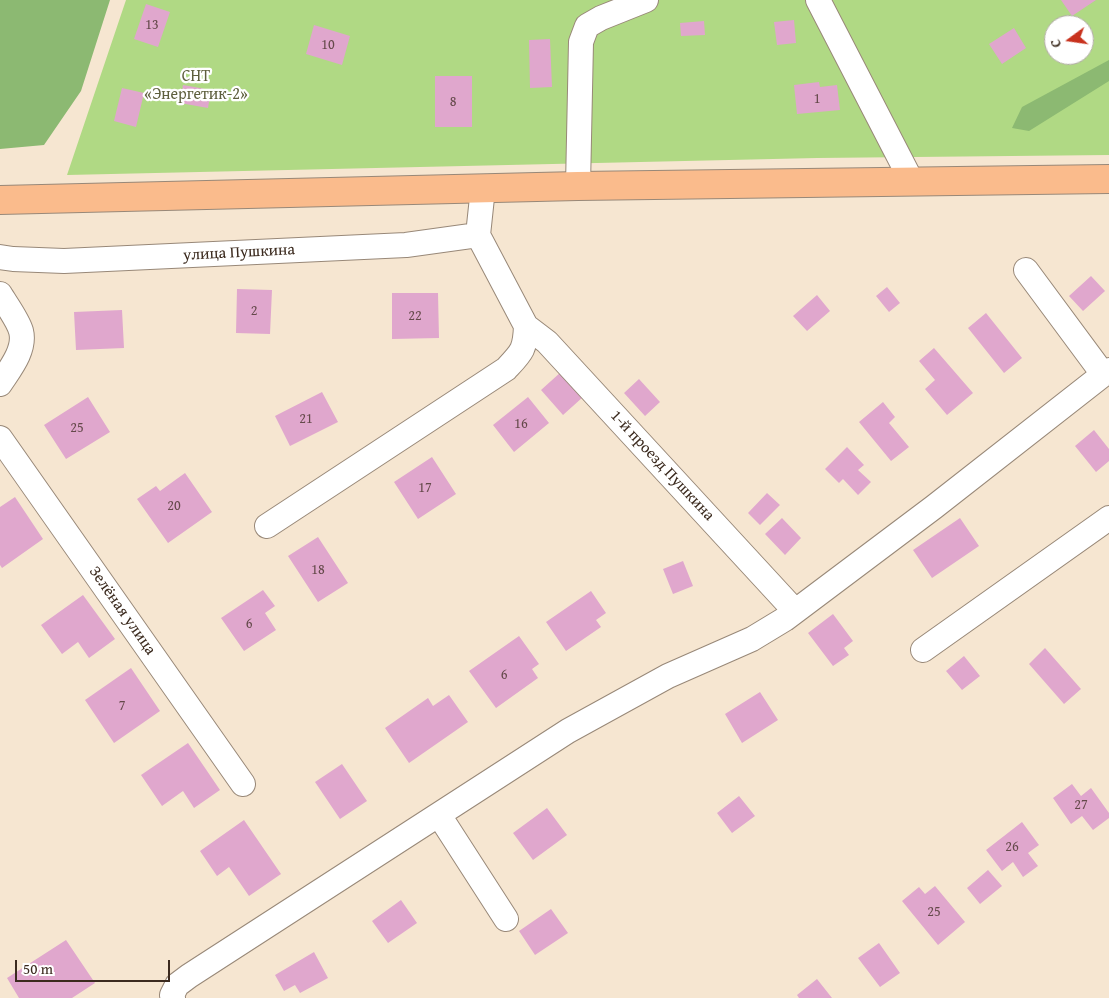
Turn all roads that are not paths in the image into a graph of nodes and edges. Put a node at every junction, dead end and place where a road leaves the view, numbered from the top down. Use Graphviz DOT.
graph roads {
  1 [pos="646,0"];
  2 [pos="818,0"];
  3 [pos="1109,179"];
  4 [pos="912,182"];
  5 [pos="578,186"];
  6 [pos="482,188"];
  7 [pos="0,200"];
  8 [pos="478,235"];
  9 [pos="0,257"];
  10 [pos="1026,270"];
  11 [pos="0,294"];
  12 [pos="526,326"];
  13 [pos="1106,372"];
  14 [pos="0,384"];
  15 [pos="0,438"];
  16 [pos="1109,518"];
  17 [pos="267,526"];
  18 [pos="795,611"];
  19 [pos="923,650"];
  20 [pos="243,784"];
  21 [pos="439,815"];
  22 [pos="506,919"];
  23 [pos="173,998"];
  1 -- 5 [label="street"];
  2 -- 4 [label="street"];
  3 -- 4 [label="main road"];
  4 -- 5 [label="main road"];
  5 -- 6 [label="main road"];
  6 -- 7 [label="main road"];
  6 -- 8 [label="street"];
  8 -- 9 [label="street, улица Пушкина"];
  8 -- 12 [label="street, 1-й проезд Пушкина"];
  10 -- 13 [label="street"];
  11 -- 14 [label="street"];
  12 -- 17 [label="street"];
  12 -- 18 [label="street, 1-й проезд Пушкина"];
  13 -- 18 [label="street"];
  15 -- 20 [label="street, Зелёная улица"];
  16 -- 19 [label="street"];
  18 -- 21 [label="street"];
  21 -- 22 [label="street"];
  21 -- 23 [label="street"];
}
